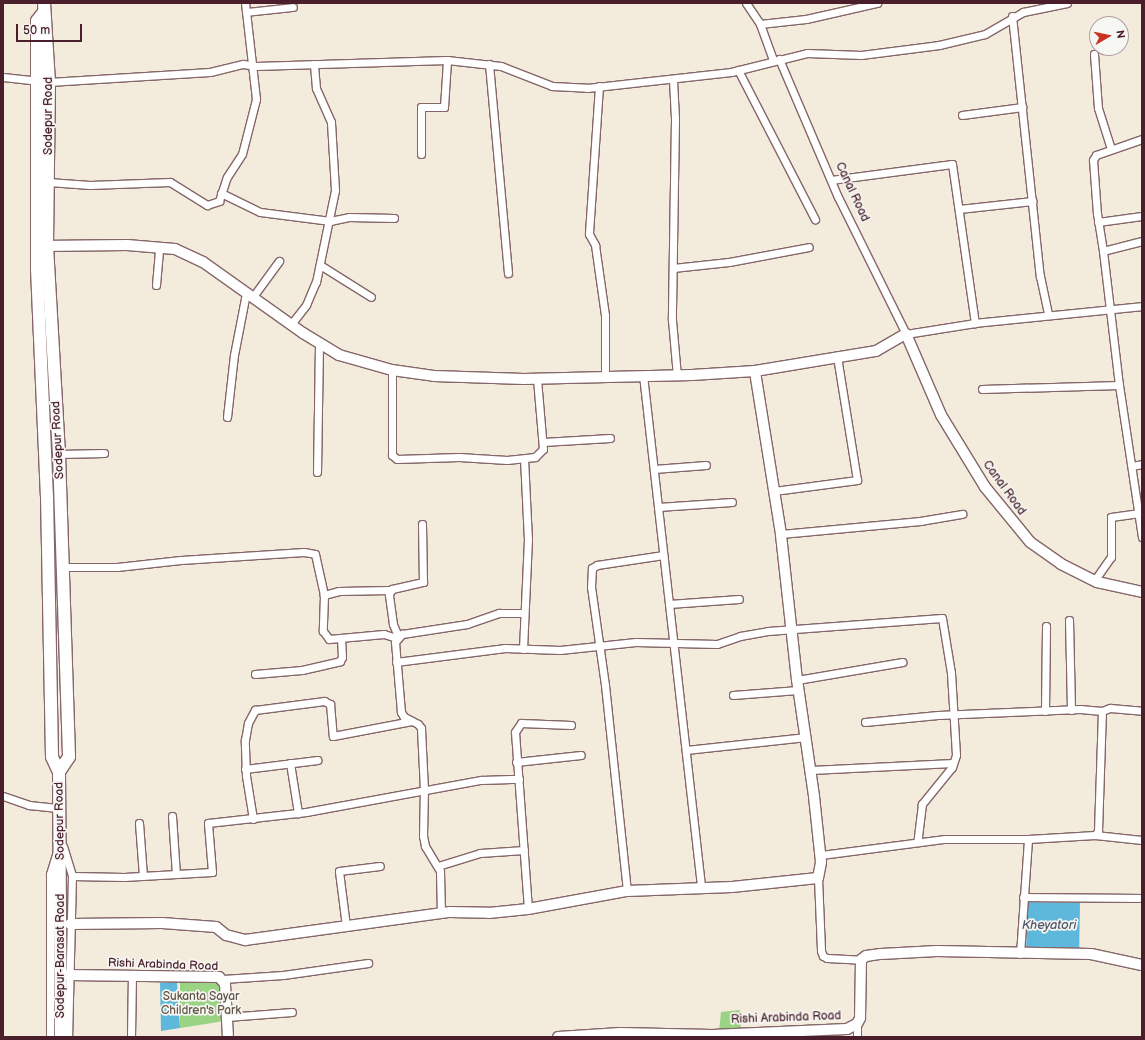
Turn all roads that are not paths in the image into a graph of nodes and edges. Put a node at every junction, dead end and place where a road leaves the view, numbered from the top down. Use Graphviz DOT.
graph roads {
  1 [pos="245,3"];
  2 [pos="746,3"];
  3 [pos="877,3"];
  4 [pos="1067,3"];
  5 [pos="869,4"];
  6 [pos="1039,6"];
  7 [pos="293,7"];
  8 [pos="44,8"];
  9 [pos="246,12"];
  10 [pos="1012,16"];
  11 [pos="760,24"];
  12 [pos="1094,56"];
  13 [pos="447,60"];
  14 [pos="776,60"];
  15 [pos="314,64"];
  16 [pos="490,64"];
  17 [pos="251,66"];
  18 [pos="738,70"];
  19 [pos="3,77"];
  20 [pos="43,80"];
  21 [pos="673,80"];
  22 [pos="599,86"];
  23 [pos="1022,107"];
  24 [pos="962,115"];
  25 [pos="1142,139"];
  26 [pos="1111,149"];
  27 [pos="421,154"];
  28 [pos="831,180"];
  29 [pos="48,182"];
  30 [pos="221,194"];
  31 [pos="1033,200"];
  32 [pos="959,209"];
  33 [pos="1142,216"];
  34 [pos="394,218"];
  35 [pos="815,219"];
  36 [pos="330,221"];
  37 [pos="1098,222"];
  38 [pos="1142,241"];
  39 [pos="42,246"];
  40 [pos="809,247"];
  41 [pos="159,248"];
  42 [pos="1103,251"];
  43 [pos="279,261"];
  44 [pos="320,265"];
  45 [pos="673,268"];
  46 [pos="508,273"];
  47 [pos="156,285"];
  48 [pos="249,296"];
  49 [pos="371,297"];
  50 [pos="1142,306"];
  51 [pos="1109,310"];
  52 [pos="1048,315"];
  53 [pos="292,323"];
  54 [pos="975,323"];
  55 [pos="906,334"];
  56 [pos="319,344"];
  57 [pos="837,356"];
  58 [pos="392,370"];
  59 [pos="755,371"];
  60 [pos="643,375"];
  61 [pos="605,376"];
  62 [pos="677,376"];
  63 [pos="537,379"];
  64 [pos="1119,385"];
  65 [pos="982,389"];
  66 [pos="227,417"];
  67 [pos="610,438"];
  68 [pos="542,442"];
  69 [pos="59,454"];
  70 [pos="104,454"];
  71 [pos="524,459"];
  72 [pos="1142,464"];
  73 [pos="706,466"];
  74 [pos="1132,466"];
  75 [pos="654,469"];
  76 [pos="317,472"];
  77 [pos="774,491"];
  78 [pos="732,502"];
  79 [pos="658,506"];
  80 [pos="1139,509"];
  81 [pos="962,514"];
  82 [pos="422,524"];
  83 [pos="781,534"];
  84 [pos="1142,537"];
  85 [pos="663,555"];
  86 [pos="63,567"];
  87 [pos="1094,581"];
  88 [pos="390,590"];
  89 [pos="1142,592"];
  90 [pos="324,595"];
  91 [pos="739,598"];
  92 [pos="669,604"];
  93 [pos="523,613"];
  94 [pos="1069,620"];
  95 [pos="1046,626"];
  96 [pos="793,631"];
  97 [pos="397,637"];
  98 [pos="341,639"];
  99 [pos="674,643"];
  100 [pos="599,645"];
  101 [pos="523,649"];
  102 [pos="396,662"];
  103 [pos="902,662"];
  104 [pos="255,674"];
  105 [pos="798,685"];
  106 [pos="733,695"];
  107 [pos="1071,710"];
  108 [pos="1045,711"];
  109 [pos="1102,711"];
  110 [pos="1142,711"];
  111 [pos="955,714"];
  112 [pos="412,721"];
  113 [pos="865,722"];
  114 [pos="571,725"];
  115 [pos="806,737"];
  116 [pos="686,750"];
  117 [pos="581,755"];
  118 [pos="316,760"];
  119 [pos="516,762"];
  120 [pos="290,763"];
  121 [pos="953,763"];
  122 [pos="246,769"];
  123 [pos="811,770"];
  124 [pos="60,772"];
  125 [pos="519,779"];
  126 [pos="424,790"];
  127 [pos="3,796"];
  128 [pos="60,808"];
  129 [pos="298,813"];
  130 [pos="172,816"];
  131 [pos="254,819"];
  132 [pos="139,823"];
  133 [pos="1095,835"];
  134 [pos="61,838"];
  135 [pos="1028,839"];
  136 [pos="1142,840"];
  137 [pos="917,842"];
  138 [pos="524,850"];
  139 [pos="820,855"];
  140 [pos="380,866"];
  141 [pos="438,866"];
  142 [pos="176,874"];
  143 [pos="66,875"];
  144 [pos="143,876"];
  145 [pos="818,878"];
  146 [pos="701,886"];
  147 [pos="627,891"];
  148 [pos="1022,897"];
  149 [pos="1140,898"];
  150 [pos="528,909"];
  151 [pos="441,913"];
  152 [pos="70,924"];
  153 [pos="346,926"];
  154 [pos="1020,954"];
  155 [pos="861,960"];
  156 [pos="368,963"];
  157 [pos="1142,966"];
  158 [pos="68,975"];
  159 [pos="132,976"];
  160 [pos="223,979"];
  161 [pos="292,1012"];
  162 [pos="226,1017"];
  163 [pos="857,1024"];
  164 [pos="728,1035"];
  165 [pos="583,1036"];
  166 [pos="50,1037"];
  167 [pos="61,1037"];
  168 [pos="68,1037"];
  169 [pos="131,1037"];
  170 [pos="228,1037"];
  171 [pos="558,1037"];
  172 [pos="857,1037"];
  1 -- 9 [label="street"];
  2 -- 11 [label="street, Canal Road"];
  3 -- 5 [label="street"];
  4 -- 6 [label="street"];
  5 -- 11 [label="street"];
  6 -- 10 [label="street"];
  7 -- 9 [label="street"];
  8 -- 20 [label="main road, Sodepur Road"];
  9 -- 17 [label="street"];
  10 -- 14 [label="street"];
  10 -- 23 [label="street"];
  11 -- 14 [label="street, Canal Road"];
  12 -- 26 [label="street"];
  13 -- 15 [label="street"];
  13 -- 16 [label="street"];
  13 -- 27 [label="street"];
  14 -- 18 [label="street"];
  14 -- 28 [label="street, Canal Road"];
  15 -- 17 [label="street"];
  15 -- 36 [label="street"];
  16 -- 22 [label="street"];
  16 -- 46 [label="street"];
  17 -- 20 [label="street"];
  17 -- 30 [label="street"];
  18 -- 21 [label="street"];
  18 -- 35 [label="street"];
  19 -- 20 [label="street"];
  20 -- 29 [label="main road, Sodepur Road"];
  20 -- 39 [label="main road"];
  21 -- 22 [label="street"];
  21 -- 45 [label="street"];
  22 -- 61 [label="street"];
  23 -- 24 [label="street"];
  23 -- 31 [label="street"];
  25 -- 26 [label="street"];
  26 -- 37 [label="street"];
  28 -- 32 [label="street"];
  28 -- 55 [label="street, Canal Road"];
  29 -- 30 [label="street"];
  29 -- 39 [label="main road, Sodepur Road"];
  30 -- 36 [label="street"];
  31 -- 32 [label="street"];
  31 -- 52 [label="street"];
  32 -- 54 [label="street"];
  33 -- 37 [label="street"];
  34 -- 36 [label="street"];
  36 -- 44 [label="street"];
  37 -- 42 [label="street"];
  38 -- 42 [label="street"];
  39 -- 41 [label="street"];
  39 -- 69 [label="main road, Sodepur Road"];
  39 -- 124 [label="main road"];
  40 -- 45 [label="street"];
  41 -- 47 [label="street"];
  41 -- 48 [label="street"];
  42 -- 51 [label="street"];
  43 -- 48 [label="street"];
  44 -- 49 [label="street"];
  44 -- 53 [label="street"];
  45 -- 62 [label="street"];
  48 -- 53 [label="street"];
  48 -- 66 [label="street"];
  50 -- 51 [label="street"];
  51 -- 52 [label="street"];
  51 -- 64 [label="street"];
  52 -- 54 [label="street"];
  53 -- 56 [label="street"];
  54 -- 55 [label="street"];
  55 -- 57 [label="street"];
  55 -- 87 [label="street, Canal Road"];
  56 -- 58 [label="street"];
  56 -- 76 [label="street"];
  57 -- 59 [label="street"];
  57 -- 77 [label="street"];
  58 -- 63 [label="street"];
  58 -- 71 [label="street"];
  59 -- 62 [label="street"];
  59 -- 77 [label="street"];
  60 -- 61 [label="street"];
  60 -- 62 [label="street"];
  60 -- 75 [label="street"];
  61 -- 63 [label="street"];
  63 -- 68 [label="street"];
  64 -- 65 [label="street"];
  64 -- 74 [label="street"];
  67 -- 68 [label="street"];
  68 -- 71 [label="street"];
  69 -- 70 [label="street"];
  69 -- 86 [label="main road, Sodepur Road"];
  71 -- 93 [label="street"];
  72 -- 74 [label="street"];
  73 -- 75 [label="street"];
  74 -- 80 [label="street"];
  75 -- 79 [label="street"];
  77 -- 83 [label="street"];
  78 -- 79 [label="street"];
  79 -- 85 [label="street"];
  80 -- 84 [label="street"];
  80 -- 87 [label="street"];
  81 -- 83 [label="street"];
  82 -- 88 [label="street"];
  83 -- 96 [label="street"];
  85 -- 92 [label="street"];
  85 -- 100 [label="street"];
  86 -- 90 [label="street"];
  86 -- 124 [label="main road, Sodepur Road"];
  87 -- 89 [label="street, Canal Road"];
  88 -- 90 [label="street"];
  88 -- 97 [label="street"];
  90 -- 98 [label="street"];
  91 -- 92 [label="street"];
  92 -- 99 [label="street"];
  93 -- 97 [label="street"];
  93 -- 101 [label="street"];
  94 -- 107 [label="street"];
  95 -- 108 [label="street"];
  96 -- 99 [label="street"];
  96 -- 105 [label="street"];
  96 -- 111 [label="street"];
  97 -- 98 [label="street"];
  97 -- 102 [label="street"];
  98 -- 104 [label="street"];
  99 -- 100 [label="street"];
  99 -- 116 [label="street"];
  100 -- 101 [label="street"];
  100 -- 147 [label="street"];
  101 -- 102 [label="street"];
  102 -- 112 [label="street"];
  103 -- 105 [label="street"];
  105 -- 106 [label="street"];
  105 -- 115 [label="street"];
  107 -- 108 [label="street"];
  107 -- 109 [label="street"];
  108 -- 111 [label="street"];
  109 -- 110 [label="street"];
  109 -- 133 [label="street"];
  111 -- 113 [label="street"];
  111 -- 121 [label="street"];
  112 -- 122 [label="street"];
  112 -- 126 [label="street"];
  114 -- 119 [label="street"];
  115 -- 116 [label="street"];
  115 -- 123 [label="street"];
  116 -- 146 [label="street"];
  117 -- 119 [label="street"];
  118 -- 120 [label="street"];
  119 -- 125 [label="street"];
  120 -- 122 [label="street"];
  120 -- 129 [label="street"];
  121 -- 123 [label="street"];
  121 -- 137 [label="street"];
  122 -- 131 [label="street"];
  123 -- 139 [label="street"];
  124 -- 128 [label="main road, Sodepur Road"];
  125 -- 126 [label="street"];
  125 -- 138 [label="street"];
  126 -- 129 [label="street"];
  126 -- 141 [label="street"];
  127 -- 128 [label="street"];
  128 -- 134 [label="main road, Sodepur Road"];
  129 -- 131 [label="street"];
  130 -- 142 [label="street"];
  131 -- 142 [label="street"];
  132 -- 144 [label="street"];
  133 -- 135 [label="street"];
  133 -- 136 [label="street"];
  134 -- 143 [label="main road, Sodepur Road"];
  134 -- 166 [label="street"];
  135 -- 137 [label="street"];
  135 -- 148 [label="street"];
  137 -- 139 [label="street"];
  138 -- 141 [label="street"];
  138 -- 150 [label="street"];
  139 -- 145 [label="street"];
  140 -- 153 [label="street"];
  141 -- 151 [label="street"];
  142 -- 144 [label="street"];
  143 -- 144 [label="street"];
  143 -- 152 [label="street"];
  143 -- 167 [label="main road, Sodepur-Barasat Road"];
  145 -- 146 [label="street"];
  145 -- 155 [label="street"];
  146 -- 147 [label="street"];
  147 -- 150 [label="street"];
  148 -- 149 [label="street"];
  148 -- 154 [label="street"];
  150 -- 151 [label="street"];
  151 -- 153 [label="street"];
  152 -- 153 [label="street"];
  152 -- 158 [label="street"];
  154 -- 155 [label="street"];
  154 -- 157 [label="street"];
  155 -- 163 [label="street, Rishi Arabinda Road"];
  156 -- 160 [label="street"];
  158 -- 159 [label="street, Rishi Arabinda Road"];
  158 -- 168 [label="street"];
  159 -- 160 [label="street, Rishi Arabinda Road"];
  159 -- 169 [label="street"];
  160 -- 162 [label="street, Rishi Arabinda Road"];
  161 -- 162 [label="street"];
  162 -- 170 [label="street, Rishi Arabinda Road"];
  163 -- 164 [label="street, Rishi Arabinda Road"];
  163 -- 172 [label="street"];
  164 -- 165 [label="street, Rishi Arabinda Road"];
  165 -- 171 [label="street, Rishi Arabinda Road"];
}
